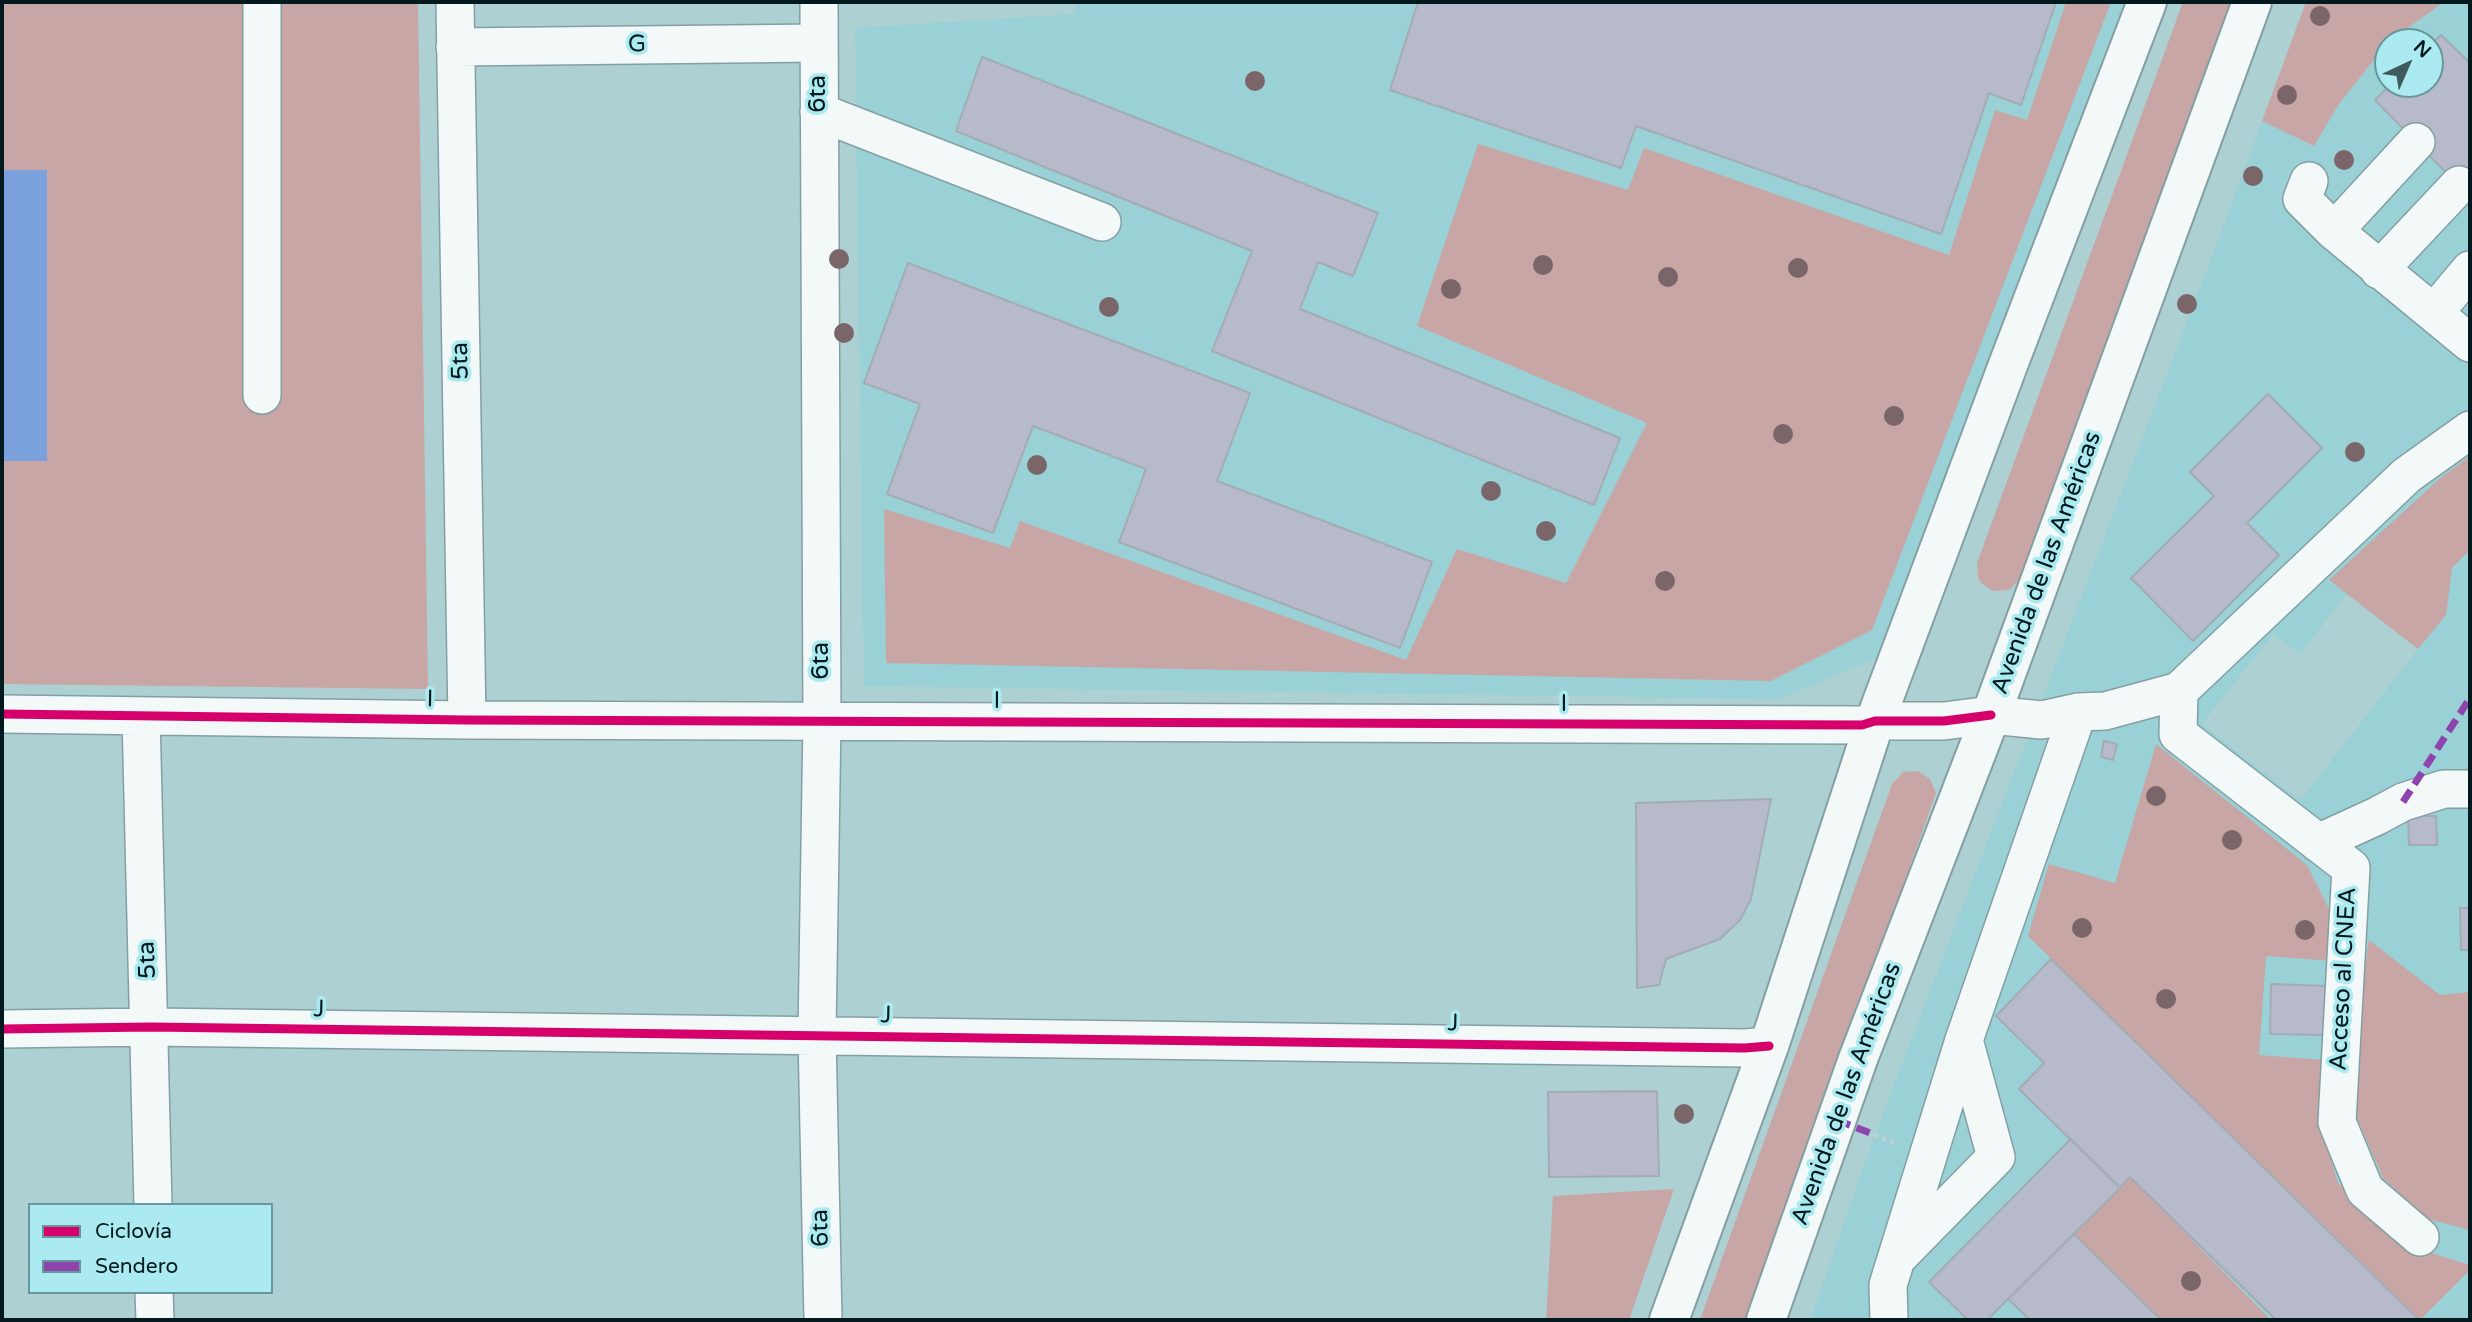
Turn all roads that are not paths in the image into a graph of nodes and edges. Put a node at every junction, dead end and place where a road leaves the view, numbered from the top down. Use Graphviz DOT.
graph roads {
  1 [pos="262,2"];
  2 [pos="455,2"];
  3 [pos="819,2"];
  4 [pos="2147,2"];
  5 [pos="2252,2"];
  6 [pos="819,43"];
  7 [pos="455,47"];
  8 [pos="819,112"];
  9 [pos="2416,142"];
  10 [pos="2309,181"];
  11 [pos="2459,186"];
  12 [pos="1102,222"];
  13 [pos="2334,231"];
  14 [pos="2379,270"];
  15 [pos="2470,270"];
  16 [pos="2434,313"];
  17 [pos="2470,343"];
  18 [pos="262,395"];
  19 [pos="2470,430"];
  20 [pos="2179,691"];
  21 [pos="2078,712"];
  22 [pos="2,714"];
  23 [pos="1991,715"];
  24 [pos="141,716"];
  25 [pos="467,720"];
  26 [pos="822,720"];
  27 [pos="1875,722"];
  28 [pos="2470,789"];
  29 [pos="2318,843"];
  30 [pos="149,1027"];
  31 [pos="2,1029"];
  32 [pos="817,1034"];
  33 [pos="1964,1040"];
  34 [pos="1769,1046"];
  35 [pos="153,1203"];
  36 [pos="2420,1237"];
  37 [pos="1897,1258"];
  38 [pos="154,1294"];
  39 [pos="155,1320"];
  40 [pos="823,1320"];
  41 [pos="1669,1320"];
  42 [pos="1766,1320"];
  43 [pos="1889,1320"];
  1 -- 18 [label="street"];
  2 -- 7 [label="street, 5ta"];
  3 -- 6 [label="street, 6ta"];
  4 -- 27 [label="main road"];
  5 -- 23 [label="main road, Avenida de las Américas"];
  6 -- 7 [label="street, G"];
  6 -- 8 [label="street, 6ta"];
  7 -- 25 [label="street, 5ta"];
  8 -- 12 [label="street"];
  8 -- 26 [label="street, 6ta"];
  9 -- 13 [label="street"];
  10 -- 13 [label="street"];
  11 -- 14 [label="street"];
  13 -- 14 [label="street"];
  14 -- 16 [label="street"];
  15 -- 16 [label="street"];
  16 -- 17 [label="street"];
  19 -- 20 [label="street"];
  20 -- 21 [label="street, I"];
  20 -- 29 [label="street, Acceso al CNEA"];
  21 -- 23 [label="street, I"];
  21 -- 33 [label="street"];
  22 -- 24 [label="street, I"];
  23 -- 27 [label="street, I"];
  23 -- 42 [label="main road, Avenida de las Américas"];
  24 -- 25 [label="street, I"];
  24 -- 30 [label="street, 5ta"];
  25 -- 26 [label="street, I"];
  26 -- 27 [label="street, I"];
  26 -- 32 [label="street, 6ta"];
  27 -- 34 [label="main road"];
  28 -- 29 [label="street"];
  29 -- 36 [label="street, Acceso al CNEA"];
  30 -- 31 [label="street, J"];
  30 -- 32 [label="street, J"];
  30 -- 35 [label="street, 5ta"];
  32 -- 34 [label="street, J"];
  32 -- 40 [label="street, 6ta"];
  33 -- 37 [label="street"];
  33 -- 37 [label="street"];
  34 -- 41 [label="main road"];
  37 -- 43 [label="street"];
  38 -- 39 [label="street"];
}
